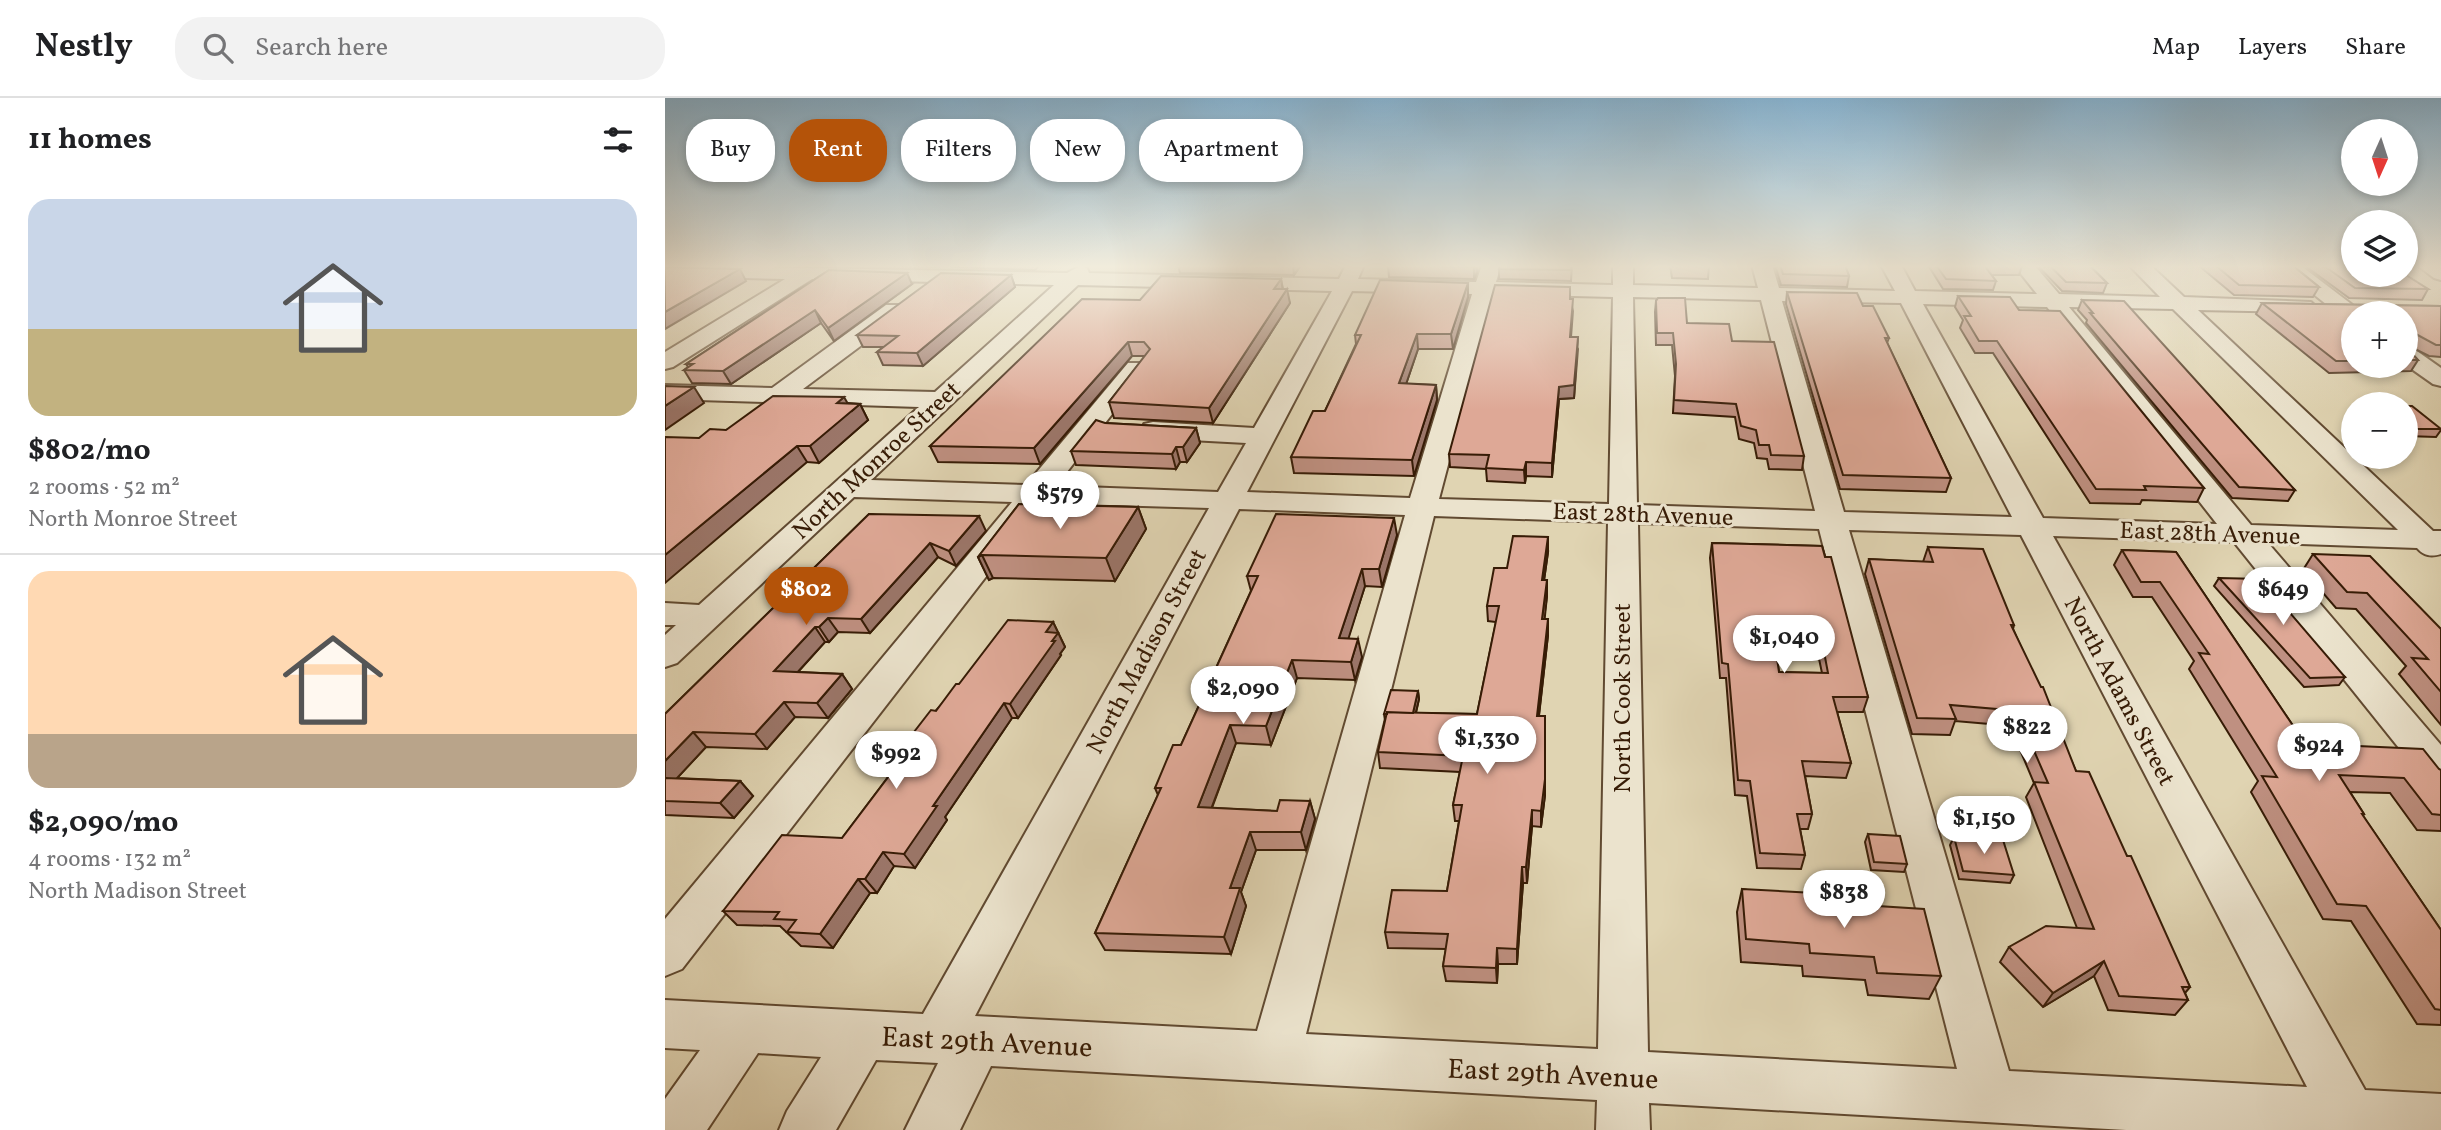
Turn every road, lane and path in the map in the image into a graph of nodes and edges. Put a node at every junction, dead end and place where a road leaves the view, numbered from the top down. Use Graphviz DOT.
graph roads {
  1 [pos="743,313"];
  2 [pos="890,313"];
  3 [pos="1035,313"];
  4 [pos="1330,313"];
  5 [pos="1477,313"];
  6 [pos="1624,313"];
  7 [pos="1775,313"];
  8 [pos="1917,313"];
  9 [pos="2063,313"];
  10 [pos="2191,313"];
  11 [pos="665,362"];
  12 [pos="2418,363"];
  13 [pos="1140,364"];
  14 [pos="2441,379"];
  15 [pos="665,392"];
  16 [pos="777,396"];
  17 [pos="940,400"];
  18 [pos="1122,428"];
  19 [pos="1262,436"];
  20 [pos="845,488"];
  21 [pos="1036,494"];
  22 [pos="1227,500"];
  23 [pos="1422,507"];
  24 [pos="1622,513"];
  25 [pos="1831,520"];
  26 [pos="2032,527"];
  27 [pos="2242,534"];
  28 [pos="2436,545"];
  29 [pos="665,614"];
  30 [pos="707,616"];
  31 [pos="665,655"];
  32 [pos="2441,772"];
  33 [pos="665,954"];
  34 [pos="665,1024"];
  35 [pos="746,1028"];
  36 [pos="863,1034"];
  37 [pos="957,1039"];
  38 [pos="1275,1058"];
  39 [pos="1624,1076"];
  40 [pos="1990,1097"];
  41 [pos="2350,1116"];
  42 [pos="2441,1121"];
  43 [pos="675,1130"];
  44 [pos="806,1130"];
  45 [pos="932,1130"];
  46 [pos="1623,1130"];
  1 -- 11 [label="street"];
  2 -- 16 [label="street"];
  3 -- 17 [label="street, North Monroe Street"];
  4 -- 19 [label="street, North Madison Street"];
  5 -- 23 [label="street"];
  6 -- 24 [label="street, North Cook Street"];
  7 -- 25 [label="street"];
  8 -- 26 [label="street, North Adams Street"];
  9 -- 27 [label="street"];
  10 -- 28 [label="street"];
  12 -- 14 [label="street"];
  13 -- 21 [label="street"];
  15 -- 16 [label="street"];
  16 -- 17 [label="street"];
  17 -- 20 [label="street, North Monroe Street"];
  18 -- 19 [label="street"];
  19 -- 22 [label="street, North Madison Street"];
  20 -- 21 [label="street, East 28th Avenue"];
  20 -- 30 [label="street, North Monroe Street"];
  21 -- 22 [label="street, East 28th Avenue"];
  21 -- 33 [label="street"];
  22 -- 23 [label="street, East 28th Avenue"];
  22 -- 37 [label="street, North Madison Street"];
  23 -- 24 [label="street, East 28th Avenue"];
  23 -- 38 [label="street"];
  24 -- 25 [label="street, East 28th Avenue"];
  24 -- 39 [label="street, North Cook Street"];
  25 -- 26 [label="street, East 28th Avenue"];
  25 -- 40 [label="street"];
  26 -- 27 [label="street, East 28th Avenue"];
  26 -- 41 [label="street, North Adams Street"];
  27 -- 28 [label="street, East 28th Avenue"];
  27 -- 32 [label="street"];
  29 -- 30 [label="street"];
  30 -- 31 [label="street, North Monroe Street"];
  34 -- 35 [label="street, East 29th Avenue"];
  35 -- 36 [label="street, East 29th Avenue"];
  35 -- 43 [label="street"];
  36 -- 37 [label="street, East 29th Avenue"];
  36 -- 44 [label="street"];
  37 -- 38 [label="street, East 29th Avenue"];
  37 -- 45 [label="street, North Madison Street"];
  38 -- 39 [label="street, East 29th Avenue"];
  39 -- 40 [label="street, East 29th Avenue"];
  39 -- 46 [label="street, North Cook Street"];
  40 -- 41 [label="street, East 29th Avenue"];
  41 -- 42 [label="street, East 29th Avenue"];
}
